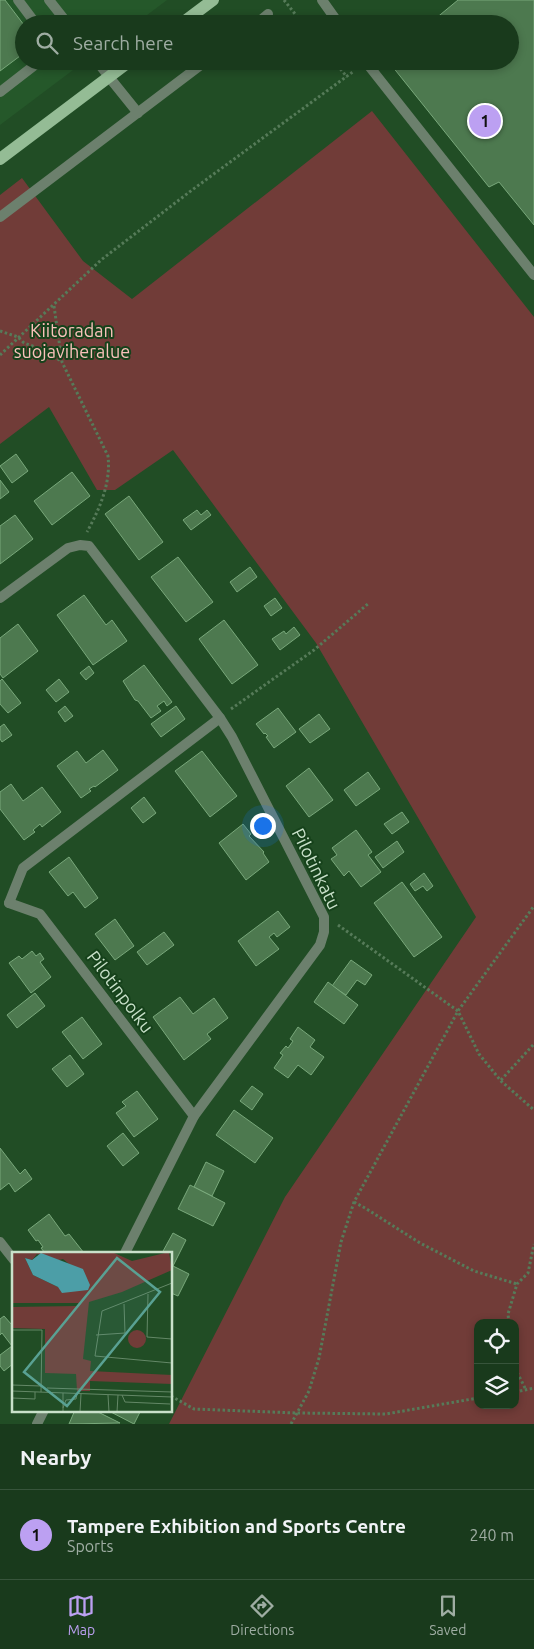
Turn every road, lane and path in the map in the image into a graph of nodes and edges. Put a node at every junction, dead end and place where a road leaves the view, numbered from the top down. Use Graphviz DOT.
graph roads {
  1 [pos="18,0"];
  2 [pos="49,0"];
  3 [pos="213,0"];
  4 [pos="284,0"];
  5 [pos="322,0"];
  6 [pos="29,15"];
  7 [pos="61,15"];
  8 [pos="193,15"];
  9 [pos="296,15"];
  10 [pos="333,15"];
  11 [pos="28,70"];
  12 [pos="104,70"];
  13 [pos="118,70"];
  14 [pos="194,70"];
  15 [pos="341,70"];
  16 [pos="372,70"];
  17 [pos="109,77"];
  18 [pos="0,92"];
  19 [pos="138,113"];
  20 [pos="0,158"];
  21 [pos="0,217"];
  22 [pos="534,274"];
  23 [pos="53,306"];
  24 [pos="0,331"];
  25 [pos="18,337"];
  26 [pos="0,355"];
  27 [pos="62,362"];
  28 [pos="80,544"];
  29 [pos="0,598"];
  30 [pos="369,603"];
  31 [pos="230,710"];
  32 [pos="220,718"];
  33 [pos="534,906"];
  34 [pos="324,918"];
  35 [pos="458,1011"];
  36 [pos="534,1044"];
  37 [pos="501,1080"];
  38 [pos="534,1110"];
  39 [pos="194,1116"];
  40 [pos="354,1202"];
  41 [pos="0,1242"];
  42 [pos="534,1244"];
  43 [pos="126,1252"];
  44 [pos="12,1257"];
  45 [pos="518,1284"];
  46 [pos="509,1319"];
  47 [pos="519,1376"];
  48 [pos="534,1388"];
  49 [pos="526,1390"];
  50 [pos="519,1391"];
  51 [pos="172,1397"];
  52 [pos="474,1399"];
  53 [pos="43,1412"];
  54 [pos="297,1413"];
  55 [pos="37,1424"];
  56 [pos="291,1424"];
  1 -- 6 [label="street"];
  2 -- 7 [label="street"];
  3 -- 8 [label="main road"];
  4 -- 9 [label="path"];
  5 -- 10 [label="street"];
  11 -- 18 [label="street"];
  12 -- 17 [label="street"];
  13 -- 17 [label="main road"];
  14 -- 19 [label="street"];
  15 -- 23 [label="path"];
  16 -- 22 [label="street"];
  17 -- 19 [label="street"];
  17 -- 20 [label="main road"];
  19 -- 21 [label="street"];
  23 -- 25 [label="path"];
  23 -- 27 [label="path"];
  24 -- 25 [label="path"];
  25 -- 26 [label="path"];
  25 -- 27 [label="path"];
  27 -- 28 [label="path"];
  28 -- 29 [label="street"];
  28 -- 32 [label="street, Pilotinkatu"];
  30 -- 31 [label="path"];
  32 -- 34 [label="street, Pilotinkatu"];
  32 -- 39 [label="street, Pilotinpolku"];
  33 -- 35 [label="path"];
  34 -- 35 [label="path"];
  34 -- 39 [label="street, Pilotinkatu"];
  35 -- 37 [label="path"];
  35 -- 40 [label="path"];
  36 -- 37 [label="path"];
  37 -- 38 [label="path"];
  39 -- 43 [label="street, Pilotinkatu"];
  40 -- 45 [label="path"];
  40 -- 54 [label="path"];
  41 -- 44 [label="street"];
  42 -- 45 [label="path"];
  45 -- 46 [label="path"];
  47 -- 49 [label="path"];
  48 -- 49 [label="path"];
  49 -- 50 [label="path"];
  51 -- 54 [label="path"];
  52 -- 54 [label="path"];
  53 -- 55 [label="street"];
  54 -- 56 [label="path"];
}
